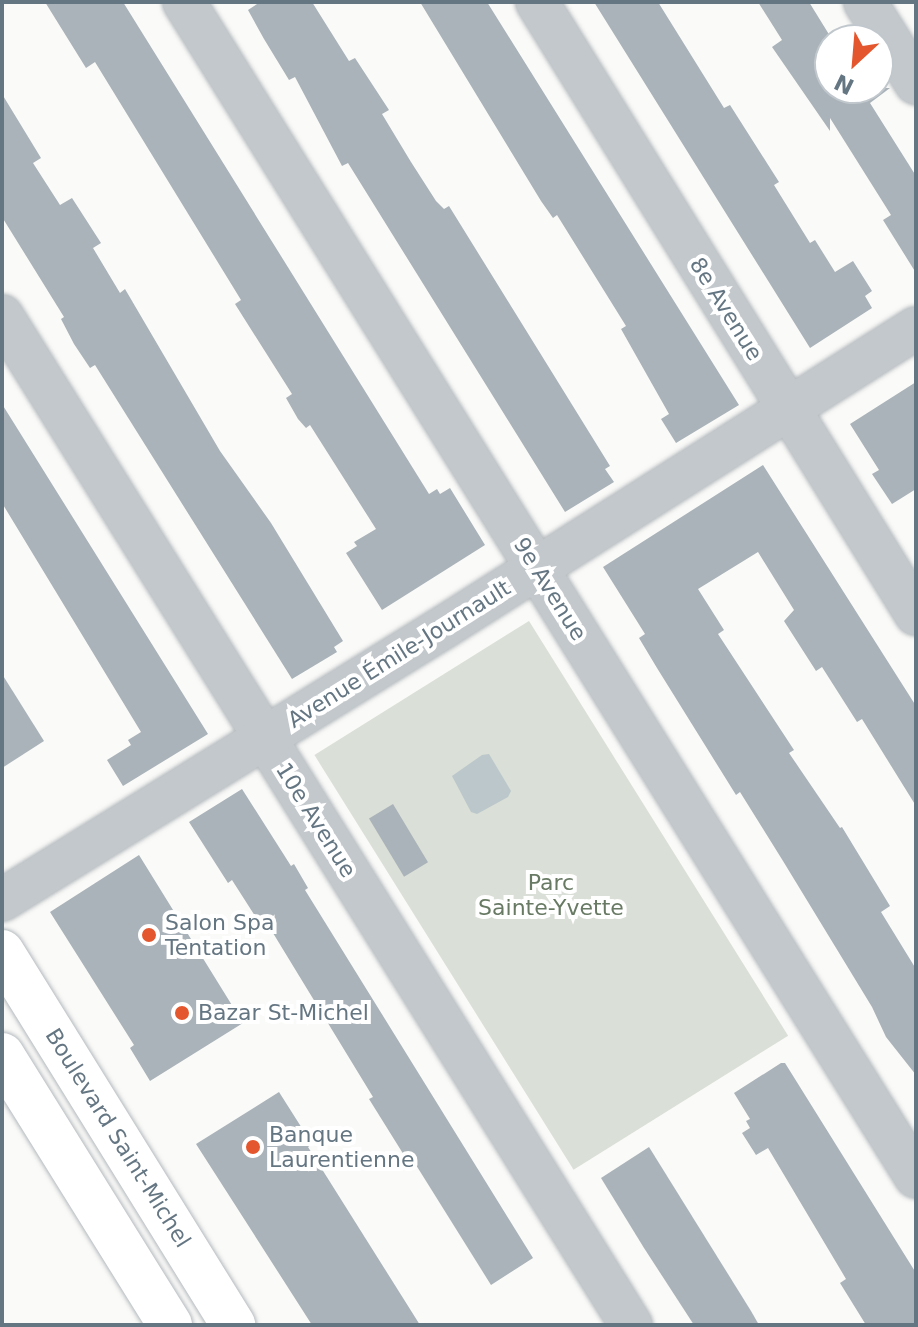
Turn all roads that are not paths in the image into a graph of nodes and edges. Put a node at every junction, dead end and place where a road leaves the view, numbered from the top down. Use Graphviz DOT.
graph roads {
  1 [pos="184,2"];
  2 [pos="537,2"];
  3 [pos="865,2"];
  4 [pos="916,83"];
  5 [pos="2,316"];
  6 [pos="916,328"];
  7 [pos="787,408"];
  8 [pos="537,568"];
  9 [pos="916,614"];
  10 [pos="264,738"];
  11 [pos="2,900"];
  12 [pos="2,952"];
  13 [pos="2,1055"];
  14 [pos="916,1177"];
  15 [pos="170,1325"];
  16 [pos="233,1325"];
  17 [pos="631,1325"];
  1 -- 8 [label="street, 9e Avenue"];
  2 -- 7 [label="street, 8e Avenue"];
  3 -- 4 [label="street"];
  5 -- 10 [label="street, 10e Avenue"];
  6 -- 7 [label="street, Avenue Émile-Journault"];
  7 -- 8 [label="street, Avenue Émile-Journault"];
  7 -- 9 [label="street, 8e Avenue"];
  8 -- 10 [label="street, Avenue Émile-Journault"];
  8 -- 14 [label="street, 9e Avenue"];
  10 -- 11 [label="street, Avenue Émile-Journault"];
  10 -- 17 [label="street, 10e Avenue"];
  12 -- 16 [label="main road, Boulevard Saint-Michel"];
  13 -- 15 [label="main road"];
}
